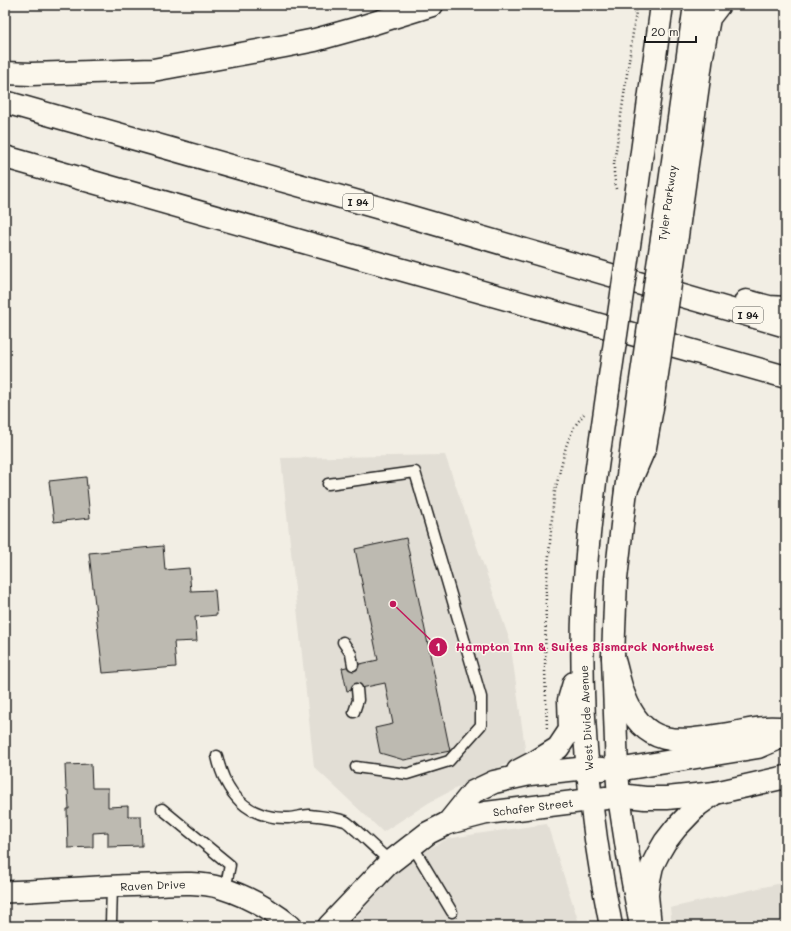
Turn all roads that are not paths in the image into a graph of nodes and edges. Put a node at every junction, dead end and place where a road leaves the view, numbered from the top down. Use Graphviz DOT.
graph roads {
  1 [pos="432,5"];
  2 [pos="662,5"];
  3 [pos="695,5"];
  4 [pos="718,5"];
  5 [pos="5,73"];
  6 [pos="5,102"];
  7 [pos="5,157"];
  8 [pos="670,234"];
  9 [pos="353,256"];
  10 [pos="648,286"];
  11 [pos="786,308"];
  12 [pos="786,326"];
  13 [pos="786,377"];
  14 [pos="786,392"];
  15 [pos="328,484"];
  16 [pos="343,642"];
  17 [pos="583,649"];
  18 [pos="613,657"];
  19 [pos="353,665"];
  20 [pos="357,689"];
  21 [pos="354,712"];
  22 [pos="786,729"];
  23 [pos="786,735"];
  24 [pos="217,756"];
  25 [pos="356,767"];
  26 [pos="588,768"];
  27 [pos="617,770"];
  28 [pos="786,777"];
  29 [pos="494,782"];
  30 [pos="715,793"];
  31 [pos="619,797"];
  32 [pos="591,800"];
  33 [pos="162,809"];
  34 [pos="448,823"];
  35 [pos="412,845"];
  36 [pos="390,862"];
  37 [pos="112,886"];
  38 [pos="225,890"];
  39 [pos="5,892"];
  40 [pos="452,912"];
  41 [pos="108,926"];
  42 [pos="290,926"];
  43 [pos="329,926"];
  44 [pos="611,926"];
  45 [pos="641,926"];
  46 [pos="650,926"];
  1 -- 5 [label="main road"];
  2 -- 17 [label="main road, West Divide Avenue, bridge"];
  3 -- 8 [label="main road, Tyler Parkway"];
  4 -- 8 [label="main road"];
  6 -- 10 [label="main road, I 94"];
  7 -- 9 [label="main road"];
  8 -- 18 [label="main road, bridge"];
  9 -- 13 [label="main road"];
  9 -- 14 [label="main road"];
  10 -- 11 [label="main road"];
  10 -- 12 [label="main road, I 94"];
  15 -- 25 [label="lane"];
  16 -- 19 [label="lane"];
  17 -- 26 [label="main road, West Divide Avenue"];
  17 -- 29 [label="main road"];
  18 -- 22 [label="main road"];
  18 -- 27 [label="main road"];
  20 -- 21 [label="lane"];
  23 -- 27 [label="main road, Schafer Street"];
  24 -- 36 [label="lane"];
  26 -- 27 [label="main road, Schafer Street"];
  26 -- 29 [label="main road, Schafer Street"];
  26 -- 32 [label="main road, West Divide Avenue"];
  27 -- 31 [label="main road"];
  28 -- 30 [label="main road, Schafer Street"];
  29 -- 34 [label="main road, Schafer Street"];
  30 -- 31 [label="main road, Schafer Street"];
  30 -- 46 [label="main road"];
  31 -- 32 [label="main road, Schafer Street"];
  31 -- 45 [label="main road"];
  32 -- 34 [label="main road, Schafer Street"];
  32 -- 44 [label="main road, West Divide Avenue"];
  33 -- 38 [label="lane"];
  34 -- 35 [label="main road, Schafer Street"];
  35 -- 36 [label="main road, Schafer Street"];
  35 -- 40 [label="lane"];
  36 -- 43 [label="main road, Schafer Street"];
  37 -- 38 [label="street, Raven Drive"];
  37 -- 39 [label="street, Raven Drive"];
  37 -- 41 [label="lane"];
  38 -- 42 [label="street, Raven Drive"];
}
